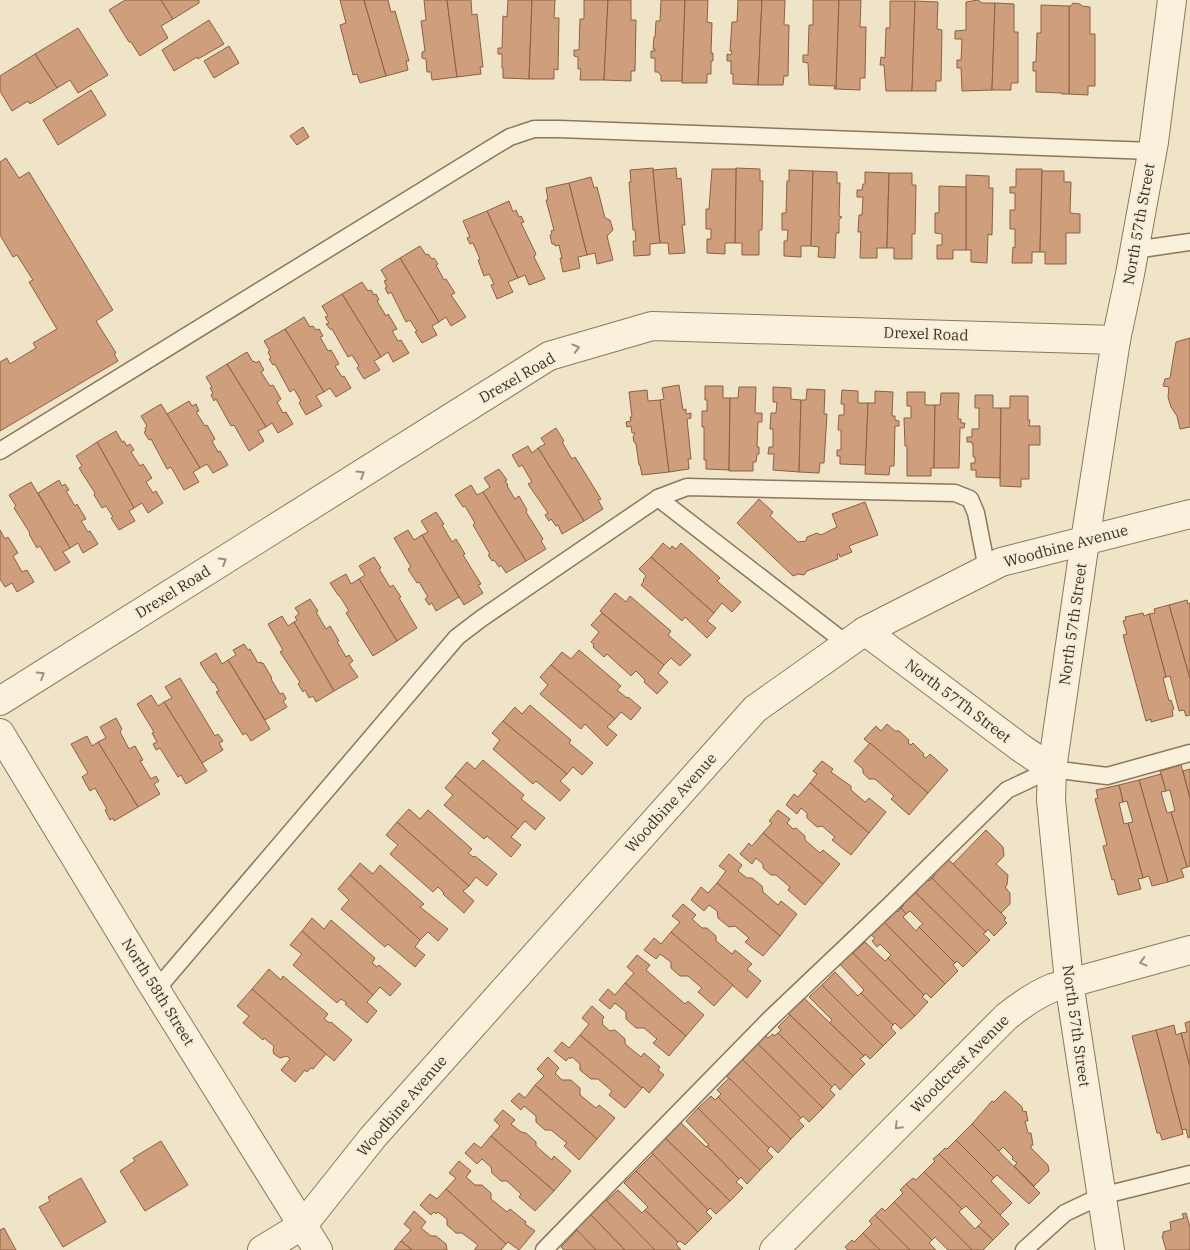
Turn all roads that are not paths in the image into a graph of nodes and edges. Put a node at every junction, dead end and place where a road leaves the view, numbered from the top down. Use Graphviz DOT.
graph roads {
  1 [pos="1172,0"];
  2 [pos="1152,151"];
  3 [pos="1190,242"];
  4 [pos="1134,250"];
  5 [pos="1116,340"];
  6 [pos="0,451"];
  7 [pos="658,498"];
  8 [pos="1190,514"];
  9 [pos="1085,541"];
  10 [pos="987,569"];
  11 [pos="856,638"];
  12 [pos="0,701"];
  13 [pos="0,733"];
  14 [pos="1190,752"];
  15 [pos="1052,769"];
  16 [pos="1190,950"];
  17 [pos="1069,982"];
  18 [pos="156,990"];
  19 [pos="1190,1174"];
  20 [pos="1101,1196"];
  21 [pos="303,1225"];
  22 [pos="262,1250"];
  23 [pos="318,1250"];
  24 [pos="544,1250"];
  25 [pos="774,1250"];
  26 [pos="1024,1250"];
  27 [pos="1110,1250"];
  1 -- 2 [label="street, North 57th Street"];
  2 -- 4 [label="street, North 57th Street"];
  2 -- 6 [label="lane"];
  3 -- 4 [label="lane"];
  4 -- 5 [label="street, North 57th Street"];
  5 -- 9 [label="street, North 57th Street"];
  12 -- 5 [label="street, Drexel Road, one-way"];
  7 -- 10 [label="lane"];
  7 -- 11 [label="lane"];
  7 -- 18 [label="lane"];
  8 -- 9 [label="street, Woodbine Avenue"];
  9 -- 10 [label="street, Woodbine Avenue"];
  9 -- 15 [label="street, North 57th Street"];
  10 -- 11 [label="street, Woodbine Avenue"];
  11 -- 15 [label="street, North 57Th Street"];
  11 -- 21 [label="street, Woodbine Avenue"];
  13 -- 18 [label="street, North 58th Street"];
  14 -- 15 [label="lane"];
  15 -- 17 [label="street, North 57th Street"];
  15 -- 24 [label="lane"];
  16 -- 17 [label="street, Woodcrest Avenue, one-way"];
  17 -- 20 [label="street, North 57th Street"];
  17 -- 25 [label="street, Woodcrest Avenue, one-way"];
  18 -- 21 [label="street, North 58th Street"];
  19 -- 20 [label="lane"];
  20 -- 26 [label="lane"];
  20 -- 27 [label="street, North 57th Street"];
  21 -- 22 [label="street, Woodbine Avenue"];
  21 -- 23 [label="street, North 58th Street"];
}
